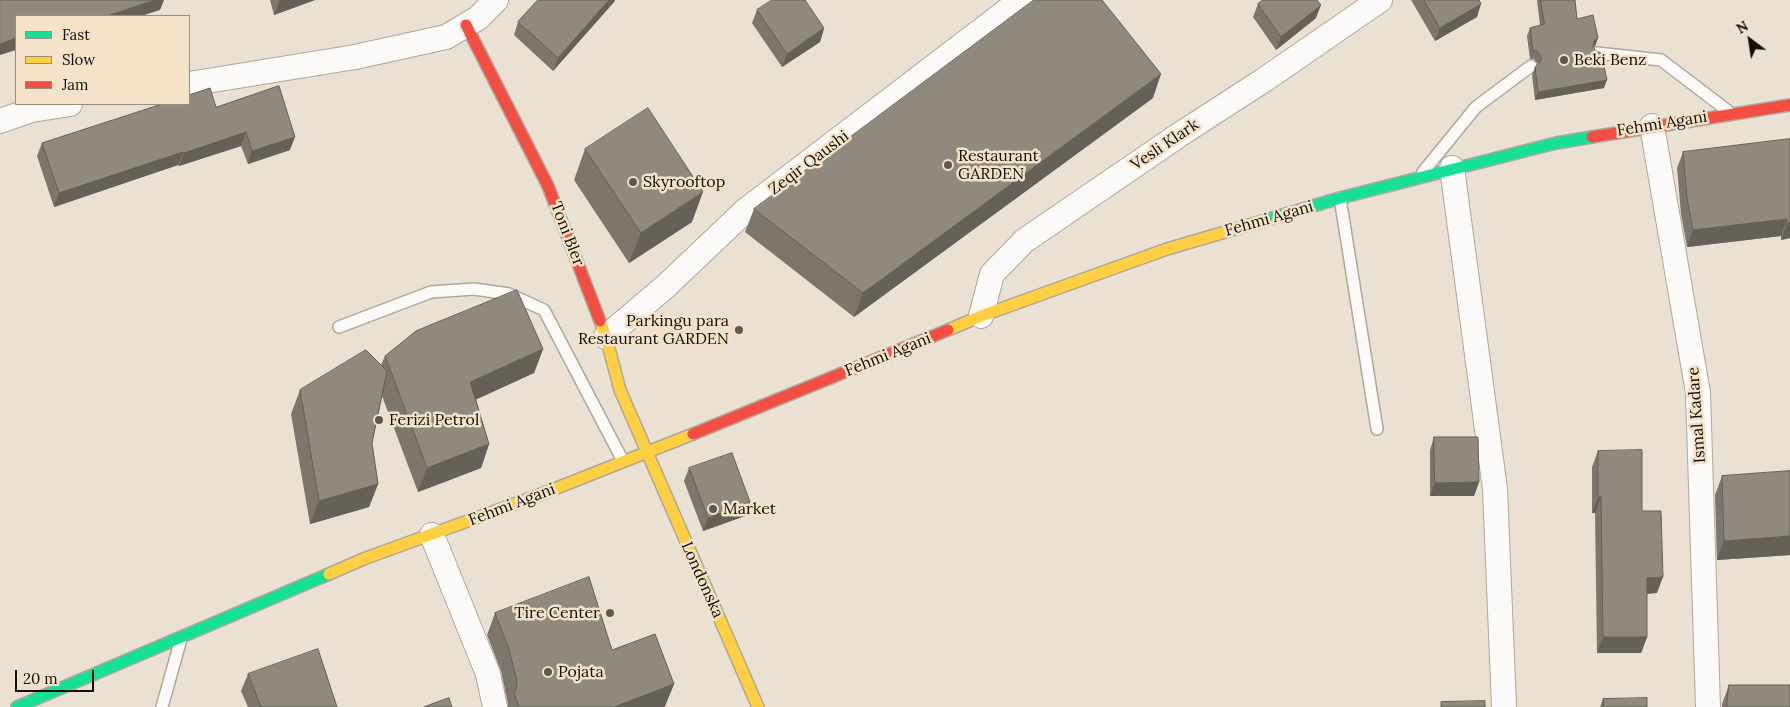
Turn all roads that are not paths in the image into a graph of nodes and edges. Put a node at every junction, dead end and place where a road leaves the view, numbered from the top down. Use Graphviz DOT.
graph roads {
  1 [pos="496,0"];
  2 [pos="1022,0"];
  3 [pos="1380,0"];
  4 [pos="466,25"];
  5 [pos="1597,53"];
  6 [pos="1531,66"];
  7 [pos="190,84"];
  8 [pos="64,105"];
  9 [pos="1790,105"];
  10 [pos="1731,113"];
  11 [pos="0,121"];
  12 [pos="1652,126"];
  13 [pos="1452,168"];
  14 [pos="1419,177"];
  15 [pos="1340,198"];
  16 [pos="981,316"];
  17 [pos="339,327"];
  18 [pos="606,337"];
  19 [pos="1377,429"];
  20 [pos="646,453"];
  21 [pos="623,462"];
  22 [pos="432,536"];
  23 [pos="182,635"];
  24 [pos="17,707"];
  25 [pos="162,707"];
  26 [pos="495,707"];
  27 [pos="758,707"];
  28 [pos="1504,707"];
  29 [pos="1708,707"];
  1 -- 4 [label="street"];
  2 -- 18 [label="street, Zeqir Qaushi"];
  3 -- 16 [label="street, Vesli Klark"];
  4 -- 7 [label="street"];
  4 -- 18 [label="main road, Toni Bler"];
  5 -- 10 [label="lane"];
  6 -- 14 [label="lane"];
  8 -- 11 [label="street"];
  9 -- 10 [label="main road, Fehmi Agani"];
  10 -- 12 [label="main road, Fehmi Agani"];
  12 -- 13 [label="main road, Fehmi Agani"];
  12 -- 29 [label="street, Ismal Kadare"];
  13 -- 14 [label="main road, Fehmi Agani"];
  13 -- 28 [label="street"];
  14 -- 15 [label="main road, Fehmi Agani"];
  15 -- 16 [label="main road, Fehmi Agani"];
  15 -- 19 [label="lane"];
  16 -- 20 [label="main road, Fehmi Agani"];
  17 -- 21 [label="lane"];
  18 -- 20 [label="main road, Toni Bler"];
  20 -- 21 [label="main road, Fehmi Agani"];
  20 -- 27 [label="main road, Londonska"];
  21 -- 22 [label="main road, Fehmi Agani"];
  22 -- 23 [label="main road, Fehmi Agani"];
  22 -- 26 [label="street"];
  23 -- 24 [label="main road, Fehmi Agani"];
  23 -- 25 [label="lane"];
}
